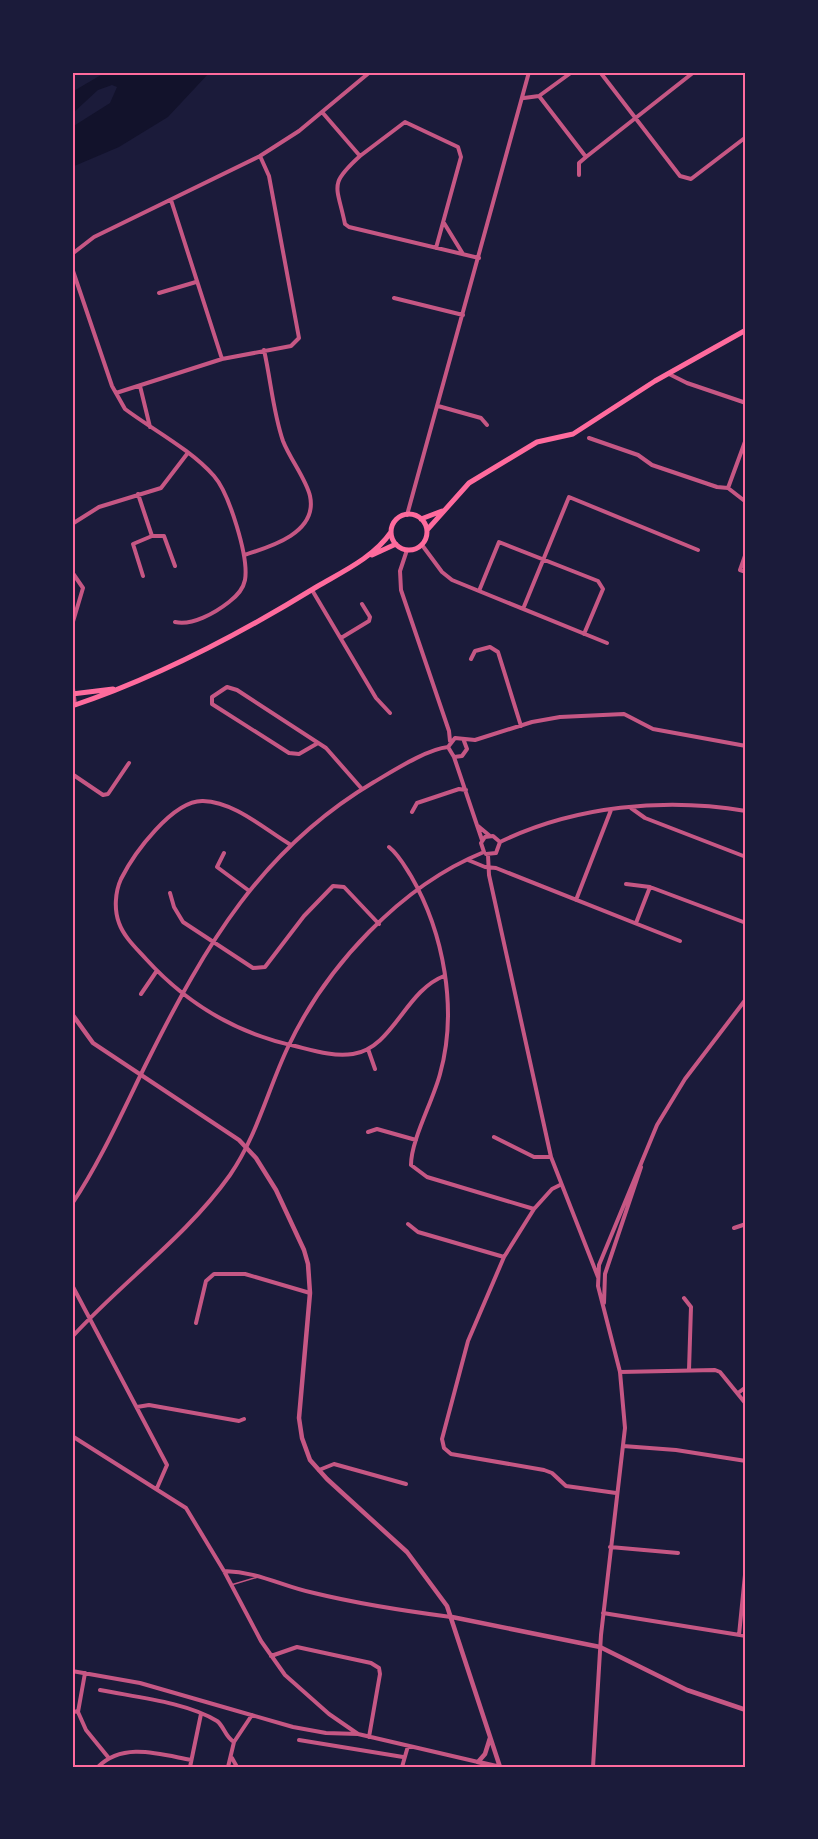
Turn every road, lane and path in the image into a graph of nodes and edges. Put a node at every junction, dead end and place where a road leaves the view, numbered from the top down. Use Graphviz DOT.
graph roads {
  1 [pos="370,72"];
  2 [pos="529,72"];
  3 [pos="572,72"];
  4 [pos="600,72"];
  5 [pos="694,72"];
  6 [pos="539,96"];
  7 [pos="524,98"];
  8 [pos="322,112"];
  9 [pos="634,117"];
  10 [pos="746,137"];
  11 [pos="260,156"];
  12 [pos="360,156"];
  13 [pos="586,157"];
  14 [pos="579,175"];
  15 [pos="170,200"];
  16 [pos="443,222"];
  17 [pos="436,248"];
  18 [pos="72,254"];
  19 [pos="463,254"];
  20 [pos="479,258"];
  21 [pos="72,268"];
  22 [pos="196,282"];
  23 [pos="159,293"];
  24 [pos="394,297"];
  25 [pos="463,315"];
  26 [pos="746,330"];
  27 [pos="264,350"];
  28 [pos="222,359"];
  29 [pos="669,374"];
  30 [pos="140,386"];
  31 [pos="116,393"];
  32 [pos="746,403"];
  33 [pos="438,406"];
  34 [pos="488,425"];
  35 [pos="150,427"];
  36 [pos="589,438"];
  37 [pos="746,439"];
  38 [pos="187,454"];
  39 [pos="728,488"];
  40 [pos="138,494"];
  41 [pos="746,502"];
  42 [pos="446,509"];
  43 [pos="407,514"];
  44 [pos="422,519"];
  45 [pos="72,524"];
  46 [pos="427,530"];
  47 [pos="391,532"];
  48 [pos="152,536"];
  49 [pos="396,544"];
  50 [pos="422,545"];
  51 [pos="407,550"];
  52 [pos="698,550"];
  53 [pos="746,553"];
  54 [pos="244,555"];
  55 [pos="365,558"];
  56 [pos="543,560"];
  57 [pos="175,566"];
  58 [pos="72,572"];
  59 [pos="746,572"];
  60 [pos="143,576"];
  61 [pos="312,590"];
  62 [pos="479,591"];
  63 [pos="362,604"];
  64 [pos="523,609"];
  65 [pos="175,622"];
  66 [pos="72,625"];
  67 [pos="584,634"];
  68 [pos="341,638"];
  69 [pos="607,643"];
  70 [pos="471,659"];
  71 [pos="72,680"];
  72 [pos="118,689"];
  73 [pos="74,693"];
  74 [pos="74,705"];
  75 [pos="390,713"];
  76 [pos="520,726"];
  77 [pos="449,731"];
  78 [pos="458,738"];
  79 [pos="464,741"];
  80 [pos="450,742"];
  81 [pos="318,743"];
  82 [pos="746,746"];
  83 [pos="448,747"];
  84 [pos="464,755"];
  85 [pos="454,756"];
  86 [pos="129,764"];
  87 [pos="460,768"];
  88 [pos="72,774"];
  89 [pos="362,789"];
  90 [pos="466,790"];
  91 [pos="630,808"];
  92 [pos="611,810"];
  93 [pos="746,811"];
  94 [pos="412,812"];
  95 [pos="477,826"];
  96 [pos="490,836"];
  97 [pos="482,840"];
  98 [pos="500,842"];
  99 [pos="291,846"];
  100 [pos="388,848"];
  101 [pos="224,853"];
  102 [pos="486,854"];
  103 [pos="496,854"];
  104 [pos="746,857"];
  105 [pos="467,860"];
  106 [pos="489,868"];
  107 [pos="626,884"];
  108 [pos="650,887"];
  109 [pos="248,890"];
  110 [pos="419,890"];
  111 [pos="170,893"];
  112 [pos="576,900"];
  113 [pos="636,923"];
  114 [pos="746,923"];
  115 [pos="379,924"];
  116 [pos="212,941"];
  117 [pos="680,941"];
  118 [pos="156,972"];
  119 [pos="444,976"];
  120 [pos="141,994"];
  121 [pos="182,995"];
  122 [pos="746,999"];
  123 [pos="72,1014"];
  124 [pos="289,1045"];
  125 [pos="368,1049"];
  126 [pos="375,1070"];
  127 [pos="141,1075"];
  128 [pos="368,1132"];
  129 [pos="494,1137"];
  130 [pos="416,1140"];
  131 [pos="246,1146"];
  132 [pos="644,1154"];
  133 [pos="551,1157"];
  134 [pos="560,1185"];
  135 [pos="72,1204"];
  136 [pos="534,1209"];
  137 [pos="408,1224"];
  138 [pos="746,1224"];
  139 [pos="734,1228"];
  140 [pos="504,1257"];
  141 [pos="590,1260"];
  142 [pos="599,1265"];
  143 [pos="605,1274"];
  144 [pos="598,1278"];
  145 [pos="72,1285"];
  146 [pos="310,1293"];
  147 [pos="684,1298"];
  148 [pos="604,1306"];
  149 [pos="91,1319"];
  150 [pos="196,1323"];
  151 [pos="72,1337"];
  152 [pos="689,1370"];
  153 [pos="620,1372"];
  154 [pos="746,1388"];
  155 [pos="738,1393"];
  156 [pos="746,1404"];
  157 [pos="137,1407"];
  158 [pos="244,1419"];
  159 [pos="72,1436"];
  160 [pos="623,1446"];
  161 [pos="746,1461"];
  162 [pos="319,1470"];
  163 [pos="406,1484"];
  164 [pos="157,1488"];
  165 [pos="616,1493"];
  166 [pos="610,1547"];
  167 [pos="678,1553"];
  168 [pos="746,1565"];
  169 [pos="224,1571"];
  170 [pos="263,1577"];
  171 [pos="230,1585"];
  172 [pos="603,1613"];
  173 [pos="452,1617"];
  174 [pos="739,1635"];
  175 [pos="746,1636"];
  176 [pos="600,1647"];
  177 [pos="271,1656"];
  178 [pos="72,1671"];
  179 [pos="85,1673"];
  180 [pos="100,1690"];
  181 [pos="746,1710"];
  182 [pos="72,1712"];
  183 [pos="78,1712"];
  184 [pos="201,1714"];
  185 [pos="252,1715"];
  186 [pos="358,1734"];
  187 [pos="369,1737"];
  188 [pos="490,1738"];
  189 [pos="299,1740"];
  190 [pos="234,1742"];
  191 [pos="408,1746"];
  192 [pos="404,1756"];
  193 [pos="108,1757"];
  194 [pos="231,1758"];
  195 [pos="191,1760"];
  196 [pos="478,1762"];
  197 [pos="98,1767"];
  198 [pos="190,1767"];
  199 [pos="228,1767"];
  200 [pos="237,1767"];
  201 [pos="402,1767"];
  202 [pos="500,1767"];
  203 [pos="593,1767"];
  1 -- 8 [label="street"];
  2 -- 7 [label="street"];
  3 -- 6 [label="street"];
  4 -- 9 [label="street"];
  5 -- 9 [label="street"];
  6 -- 7 [label="street"];
  6 -- 13 [label="street"];
  7 -- 20 [label="street"];
  8 -- 11 [label="street"];
  8 -- 12 [label="street"];
  9 -- 10 [label="street"];
  9 -- 13 [label="street"];
  11 -- 15 [label="street"];
  11 -- 27 [label="street"];
  12 -- 16 [label="street"];
  12 -- 17 [label="street"];
  13 -- 14 [label="street"];
  15 -- 18 [label="street"];
  15 -- 22 [label="street"];
  16 -- 17 [label="street"];
  16 -- 19 [label="street"];
  17 -- 19 [label="street"];
  19 -- 20 [label="street"];
  20 -- 25 [label="street"];
  21 -- 31 [label="street"];
  22 -- 23 [label="street"];
  22 -- 28 [label="street"];
  24 -- 25 [label="street"];
  25 -- 33 [label="street"];
  26 -- 29 [label="main road"];
  27 -- 28 [label="street"];
  27 -- 54 [label="street"];
  28 -- 30 [label="street"];
  29 -- 32 [label="street"];
  29 -- 42 [label="main road"];
  30 -- 31 [label="street"];
  30 -- 35 [label="street"];
  31 -- 35 [label="street"];
  33 -- 34 [label="street"];
  33 -- 43 [label="street"];
  35 -- 38 [label="street"];
  36 -- 39 [label="street"];
  37 -- 39 [label="street"];
  38 -- 40 [label="street"];
  38 -- 54 [label="street"];
  39 -- 41 [label="street"];
  40 -- 45 [label="street"];
  40 -- 48 [label="street"];
  42 -- 44 [label="main road"];
  42 -- 46 [label="main road"];
  43 -- 44 [label="main road"];
  43 -- 47 [label="main road"];
  44 -- 46 [label="main road"];
  46 -- 50 [label="main road"];
  47 -- 49 [label="main road"];
  47 -- 55 [label="main road"];
  48 -- 57 [label="street"];
  48 -- 60 [label="street"];
  49 -- 51 [label="main road"];
  49 -- 55 [label="main road"];
  50 -- 51 [label="main road"];
  50 -- 62 [label="street"];
  51 -- 77 [label="street"];
  52 -- 56 [label="street"];
  53 -- 59 [label="street"];
  54 -- 65 [label="street"];
  55 -- 61 [label="main road"];
  56 -- 62 [label="street"];
  56 -- 64 [label="street"];
  56 -- 67 [label="street"];
  58 -- 66 [label="street"];
  61 -- 68 [label="street"];
  61 -- 72 [label="main road"];
  62 -- 64 [label="street"];
  63 -- 68 [label="street"];
  64 -- 67 [label="street"];
  67 -- 69 [label="street"];
  68 -- 75 [label="street"];
  70 -- 76 [label="street"];
  71 -- 73 [label="street"];
  72 -- 73 [label="main road"];
  72 -- 74 [label="main road"];
  73 -- 74 [label="street"];
  76 -- 79 [label="street"];
  76 -- 82 [label="street"];
  77 -- 78 [label="street"];
  77 -- 80 [label="street"];
  78 -- 79 [label="street"];
  78 -- 80 [label="street"];
  79 -- 84 [label="street"];
  80 -- 83 [label="street"];
  81 -- 81 [label="street"];
  81 -- 89 [label="street"];
  83 -- 85 [label="street"];
  83 -- 89 [label="street"];
  84 -- 85 [label="street"];
  84 -- 87 [label="street"];
  85 -- 87 [label="street"];
  86 -- 88 [label="street"];
  87 -- 90 [label="street"];
  89 -- 99 [label="street"];
  90 -- 94 [label="street"];
  90 -- 95 [label="street"];
  91 -- 92 [label="street"];
  91 -- 93 [label="street"];
  91 -- 104 [label="street"];
  92 -- 98 [label="street"];
  92 -- 112 [label="street"];
  95 -- 96 [label="street"];
  95 -- 97 [label="street"];
  96 -- 97 [label="street"];
  96 -- 98 [label="street"];
  97 -- 102 [label="street"];
  98 -- 103 [label="street"];
  99 -- 109 [label="street"];
  99 -- 118 [label="street"];
  100 -- 110 [label="street"];
  101 -- 109 [label="street"];
  102 -- 103 [label="street"];
  102 -- 105 [label="street"];
  102 -- 106 [label="street"];
  103 -- 106 [label="street"];
  105 -- 106 [label="street"];
  105 -- 110 [label="street"];
  106 -- 112 [label="street"];
  106 -- 133 [label="street"];
  107 -- 108 [label="street"];
  108 -- 113 [label="street"];
  108 -- 114 [label="street"];
  109 -- 116 [label="street"];
  110 -- 115 [label="street"];
  110 -- 119 [label="street"];
  111 -- 116 [label="street"];
  112 -- 113 [label="street"];
  113 -- 117 [label="street"];
  115 -- 116 [label="street"];
  115 -- 124 [label="street"];
  116 -- 121 [label="street"];
  118 -- 120 [label="street"];
  118 -- 121 [label="street"];
  119 -- 125 [label="street"];
  119 -- 130 [label="street"];
  121 -- 124 [label="street"];
  121 -- 127 [label="street"];
  122 -- 132 [label="street"];
  123 -- 127 [label="street"];
  124 -- 125 [label="street"];
  124 -- 131 [label="street"];
  125 -- 126 [label="street"];
  127 -- 131 [label="street"];
  127 -- 135 [label="street"];
  128 -- 130 [label="street"];
  129 -- 133 [label="street"];
  130 -- 136 [label="street"];
  131 -- 146 [label="street"];
  131 -- 149 [label="street"];
  132 -- 142 [label="street"];
  132 -- 143 [label="street"];
  133 -- 134 [label="street"];
  134 -- 136 [label="street"];
  134 -- 141 [label="street"];
  136 -- 140 [label="street"];
  137 -- 140 [label="street"];
  138 -- 139 [label="street"];
  140 -- 165 [label="street"];
  141 -- 142 [label="street"];
  141 -- 144 [label="street"];
  142 -- 143 [label="street"];
  142 -- 144 [label="street"];
  143 -- 148 [label="street"];
  144 -- 148 [label="street"];
  145 -- 149 [label="street"];
  146 -- 150 [label="street"];
  146 -- 162 [label="street"];
  147 -- 152 [label="street"];
  148 -- 153 [label="street"];
  149 -- 151 [label="street"];
  149 -- 157 [label="street"];
  152 -- 153 [label="street"];
  152 -- 155 [label="street"];
  153 -- 160 [label="street"];
  154 -- 155 [label="street"];
  155 -- 156 [label="street"];
  157 -- 158 [label="street"];
  157 -- 164 [label="street"];
  159 -- 164 [label="street"];
  160 -- 161 [label="street"];
  160 -- 165 [label="street"];
  162 -- 163 [label="street"];
  162 -- 173 [label="street"];
  164 -- 169 [label="street"];
  165 -- 166 [label="street"];
  166 -- 167 [label="street"];
  166 -- 172 [label="street"];
  168 -- 174 [label="street"];
  169 -- 170 [label="street"];
  169 -- 171 [label="street"];
  170 -- 171 [label="lane"];
  170 -- 173 [label="street"];
  171 -- 177 [label="street"];
  172 -- 174 [label="street"];
  172 -- 176 [label="street"];
  173 -- 176 [label="street"];
  173 -- 188 [label="street"];
  174 -- 175 [label="street"];
  176 -- 181 [label="street"];
  176 -- 203 [label="street"];
  177 -- 186 [label="street"];
  177 -- 187 [label="street"];
  178 -- 179 [label="street"];
  179 -- 183 [label="street"];
  179 -- 185 [label="street"];
  180 -- 184 [label="street"];
  182 -- 183 [label="street"];
  183 -- 193 [label="street"];
  184 -- 190 [label="street"];
  184 -- 195 [label="street"];
  185 -- 186 [label="street"];
  185 -- 190 [label="street"];
  186 -- 187 [label="street"];
  187 -- 191 [label="street"];
  188 -- 196 [label="street"];
  188 -- 202 [label="street"];
  189 -- 192 [label="street"];
  190 -- 194 [label="street"];
  191 -- 192 [label="street"];
  191 -- 196 [label="street"];
  192 -- 201 [label="street"];
  193 -- 195 [label="street"];
  193 -- 197 [label="street"];
  194 -- 199 [label="street"];
  194 -- 200 [label="street"];
  195 -- 198 [label="street"];
  196 -- 202 [label="street"];
}
